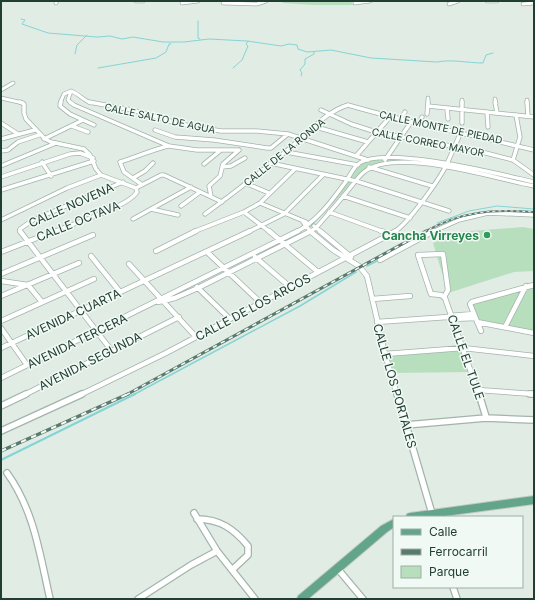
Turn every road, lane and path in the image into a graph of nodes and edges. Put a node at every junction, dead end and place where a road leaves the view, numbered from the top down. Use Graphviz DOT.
graph roads {
  1 [pos="136,1"];
  2 [pos="143,1"];
  3 [pos="198,1"];
  4 [pos="234,1"];
  5 [pos="266,1"];
  6 [pos="370,1"];
  7 [pos="458,1"];
  8 [pos="487,1"];
  9 [pos="497,1"];
  10 [pos="182,3"];
  11 [pos="223,3"];
  12 [pos="230,3"];
  13 [pos="355,3"];
  14 [pos="534,3"];
  15 [pos="449,4"];
  16 [pos="523,4"];
  17 [pos="13,83"];
  18 [pos="1,90"];
  19 [pos="71,91"];
  20 [pos="1,98"];
  21 [pos="428,98"];
  22 [pos="495,99"];
  23 [pos="462,100"];
  24 [pos="527,100"];
  25 [pos="348,105"];
  26 [pos="428,106"];
  27 [pos="447,108"];
  28 [pos="321,110"];
  29 [pos="463,110"];
  30 [pos="405,112"];
  31 [pos="487,112"];
  32 [pos="497,113"];
  33 [pos="330,114"];
  34 [pos="427,114"];
  35 [pos="516,115"];
  36 [pos="422,116"];
  37 [pos="528,116"];
  38 [pos="390,117"];
  39 [pos="534,117"];
  40 [pos="448,119"];
  41 [pos="83,120"];
  42 [pos="400,120"];
  43 [pos="411,122"];
  44 [pos="1,123"];
  45 [pos="419,124"];
  46 [pos="462,124"];
  47 [pos="94,125"];
  48 [pos="72,126"];
  49 [pos="316,127"];
  50 [pos="488,128"];
  51 [pos="35,130"];
  52 [pos="155,130"];
  53 [pos="88,132"];
  54 [pos="376,132"];
  55 [pos="461,132"];
  56 [pos="18,134"];
  57 [pos="288,134"];
  58 [pos="39,135"];
  59 [pos="1,138"];
  60 [pos="301,138"];
  61 [pos="400,138"];
  62 [pos="44,139"];
  63 [pos="368,142"];
  64 [pos="56,143"];
  65 [pos="245,145"];
  66 [pos="519,145"];
  67 [pos="169,146"];
  68 [pos="455,147"];
  69 [pos="221,150"];
  70 [pos="238,150"];
  71 [pos="534,150"];
  72 [pos="1,151"];
  73 [pos="286,152"];
  74 [pos="356,156"];
  75 [pos="244,158"];
  76 [pos="93,159"];
  77 [pos="368,160"];
  78 [pos="385,160"];
  79 [pos="513,160"];
  80 [pos="42,162"];
  81 [pos="153,163"];
  82 [pos="270,163"];
  83 [pos="204,164"];
  84 [pos="358,165"];
  85 [pos="1,166"];
  86 [pos="222,166"];
  87 [pos="446,166"];
  88 [pos="369,167"];
  89 [pos="295,169"];
  90 [pos="102,175"];
  91 [pos="323,175"];
  92 [pos="534,175"];
  93 [pos="51,176"];
  94 [pos="1,177"];
  95 [pos="133,178"];
  96 [pos="348,179"];
  97 [pos="356,181"];
  98 [pos="123,182"];
  99 [pos="534,182"];
  100 [pos="245,183"];
  101 [pos="142,184"];
  102 [pos="432,186"];
  103 [pos="534,186"];
  104 [pos="191,187"];
  105 [pos="136,188"];
  106 [pos="1,190"];
  107 [pos="200,192"];
  108 [pos="269,193"];
  109 [pos="211,196"];
  110 [pos="343,196"];
  111 [pos="222,202"];
  112 [pos="260,202"];
  113 [pos="420,202"];
  114 [pos="181,206"];
  115 [pos="151,209"];
  116 [pos="450,211"];
  117 [pos="244,212"];
  118 [pos="330,212"];
  119 [pos="205,214"];
  120 [pos="284,214"];
  121 [pos="178,215"];
  122 [pos="534,215"];
  123 [pos="410,218"];
  124 [pos="133,219"];
  125 [pos="1,220"];
  126 [pos="310,223"];
  127 [pos="305,224"];
  128 [pos="262,225"];
  129 [pos="316,228"];
  130 [pos="310,231"];
  131 [pos="390,234"];
  132 [pos="93,235"];
  133 [pos="280,240"];
  134 [pos="28,241"];
  135 [pos="285,244"];
  136 [pos="156,251"];
  137 [pos="1,252"];
  138 [pos="207,252"];
  139 [pos="252,254"];
  140 [pos="91,256"];
  141 [pos="39,257"];
  142 [pos="256,258"];
  143 [pos="344,258"];
  144 [pos="351,258"];
  145 [pos="380,260"];
  146 [pos="79,262"];
  147 [pos="129,264"];
  148 [pos="224,268"];
  149 [pos="229,272"];
  150 [pos="318,272"];
  151 [pos="1,274"];
  152 [pos="52,274"];
  153 [pos="94,279"];
  154 [pos="1,281"];
  155 [pos="145,281"];
  156 [pos="194,283"];
  157 [pos="28,285"];
  158 [pos="534,285"];
  159 [pos="526,286"];
  160 [pos="290,287"];
  161 [pos="198,288"];
  162 [pos="65,292"];
  163 [pos="120,292"];
  164 [pos="1,296"];
  165 [pos="410,296"];
  166 [pos="444,297"];
  167 [pos="372,299"];
  168 [pos="164,300"];
  169 [pos="42,302"];
  170 [pos="261,303"];
  171 [pos="80,310"];
  172 [pos="178,317"];
  173 [pos="451,317"];
  174 [pos="475,318"];
  175 [pos="230,319"];
  176 [pos="1,321"];
  177 [pos="377,322"];
  178 [pos="505,327"];
  179 [pos="1,328"];
  180 [pos="97,331"];
  181 [pos="481,331"];
  182 [pos="534,333"];
  183 [pos="196,337"];
  184 [pos="11,343"];
  185 [pos="1,348"];
  186 [pos="463,348"];
  187 [pos="111,350"];
  188 [pos="385,354"];
  189 [pos="534,356"];
  190 [pos="26,365"];
  191 [pos="1,378"];
  192 [pos="478,390"];
  193 [pos="534,394"];
  194 [pos="1,406"];
  195 [pos="486,417"];
  196 [pos="534,420"];
  197 [pos="406,425"];
  198 [pos="1,431"];
  199 [pos="7,473"];
  200 [pos="534,500"];
  201 [pos="432,515"];
  202 [pos="421,516"];
  203 [pos="393,524"];
  204 [pos="217,551"];
  205 [pos="337,568"];
  206 [pos="232,570"];
  207 [pos="453,588"];
  208 [pos="50,599"];
  209 [pos="138,599"];
  210 [pos="255,599"];
  211 [pos="301,599"];
  212 [pos="363,599"];
  213 [pos="456,599"];
  1 -- 2 [label="street"];
  3 -- 10 [label="street"];
  4 -- 12 [label="street"];
  5 -- 12 [label="street"];
  6 -- 13 [label="street"];
  7 -- 15 [label="street"];
  8 -- 9 [label="street"];
  11 -- 12 [label="street"];
  14 -- 16 [label="street"];
  17 -- 18 [label="street"];
  19 -- 41 [label="street"];
  19 -- 57 [label="street, CALLE SALTO DE AGUA"];
  19 -- 67 [label="street"];
  20 -- 51 [label="street"];
  21 -- 26 [label="street"];
  22 -- 32 [label="street"];
  23 -- 29 [label="street"];
  24 -- 37 [label="street"];
  25 -- 33 [label="street, CALLE DE LA RONDA"];
  25 -- 38 [label="street, CALLE MONTE DE PIEDAD"];
  26 -- 27 [label="street"];
  26 -- 34 [label="street"];
  27 -- 29 [label="street"];
  27 -- 40 [label="street"];
  28 -- 33 [label="street, CALLE CORREO MAYOR"];
  29 -- 31 [label="street"];
  29 -- 46 [label="street"];
  30 -- 42 [label="street"];
  31 -- 32 [label="street"];
  31 -- 50 [label="street"];
  32 -- 35 [label="street"];
  33 -- 49 [label="street, CALLE DE LA RONDA"];
  33 -- 54 [label="street, CALLE CORREO MAYOR"];
  35 -- 37 [label="street"];
  35 -- 66 [label="street"];
  36 -- 45 [label="street"];
  37 -- 39 [label="street"];
  38 -- 42 [label="street, CALLE MONTE DE PIEDAD"];
  38 -- 54 [label="street"];
  41 -- 47 [label="street"];
  41 -- 48 [label="street"];
  42 -- 43 [label="street, CALLE MONTE DE PIEDAD"];
  43 -- 45 [label="street, CALLE MONTE DE PIEDAD"];
  43 -- 61 [label="street"];
  44 -- 56 [label="street"];
  45 -- 55 [label="street, CALLE MONTE DE PIEDAD"];
  48 -- 53 [label="street"];
  48 -- 62 [label="street"];
  49 -- 60 [label="street, CALLE DE LA RONDA"];
  49 -- 63 [label="street"];
  51 -- 56 [label="street"];
  51 -- 58 [label="street"];
  52 -- 65 [label="street"];
  54 -- 61 [label="street, CALLE CORREO MAYOR"];
  54 -- 63 [label="street"];
  55 -- 66 [label="street, CALLE MONTE DE PIEDAD"];
  55 -- 68 [label="street, CALLE DE LOS ARCOS"];
  56 -- 59 [label="street"];
  57 -- 60 [label="street, CALLE SALTO DE AGUA"];
  57 -- 65 [label="street"];
  58 -- 62 [label="street"];
  58 -- 72 [label="street"];
  60 -- 73 [label="street, CALLE DE LA RONDA"];
  60 -- 74 [label="street, CALLE SALTO DE AGUA"];
  61 -- 68 [label="street, CALLE CORREO MAYOR"];
  61 -- 78 [label="street"];
  62 -- 64 [label="street"];
  63 -- 74 [label="street"];
  64 -- 76 [label="street"];
  64 -- 85 [label="street"];
  65 -- 70 [label="street"];
  66 -- 71 [label="street, CALLE MONTE DE PIEDAD"];
  66 -- 79 [label="street"];
  67 -- 69 [label="street"];
  67 -- 95 [label="street"];
  68 -- 79 [label="street, CALLE CORREO MAYOR"];
  68 -- 87 [label="street, CALLE DE LOS ARCOS"];
  69 -- 70 [label="street"];
  69 -- 83 [label="street"];
  70 -- 86 [label="street"];
  73 -- 82 [label="street, CALLE DE LA RONDA"];
  73 -- 84 [label="street"];
  74 -- 77 [label="street, CALLE SALTO DE AGUA"];
  75 -- 86 [label="street"];
  76 -- 80 [label="street"];
  76 -- 90 [label="street"];
  76 -- 93 [label="street"];
  77 -- 78 [label="street"];
  77 -- 84 [label="street"];
  78 -- 87 [label="street"];
  78 -- 88 [label="street"];
  79 -- 92 [label="street, CALLE CORREO MAYOR"];
  80 -- 93 [label="street"];
  80 -- 94 [label="street"];
  81 -- 95 [label="street"];
  82 -- 89 [label="street"];
  82 -- 100 [label="street, CALLE DE LA RONDA"];
  84 -- 96 [label="street"];
  86 -- 109 [label="street"];
  87 -- 99 [label="street"];
  87 -- 102 [label="street, CALLE DE LOS ARCOS"];
  87 -- 103 [label="street"];
  88 -- 97 [label="street"];
  88 -- 102 [label="street"];
  89 -- 91 [label="street"];
  89 -- 108 [label="street"];
  90 -- 98 [label="street"];
  90 -- 125 [label="street"];
  91 -- 96 [label="street"];
  91 -- 120 [label="street, AVENIDA CUARTA"];
  93 -- 106 [label="street"];
  95 -- 101 [label="street"];
  96 -- 97 [label="street"];
  96 -- 126 [label="street"];
  97 -- 110 [label="street"];
  97 -- 113 [label="street"];
  98 -- 105 [label="street"];
  98 -- 134 [label="street, CALLE NOVENA"];
  100 -- 108 [label="street"];
  100 -- 111 [label="street, CALLE DE LA RONDA"];
  101 -- 104 [label="street, CALLE OCTAVA"];
  101 -- 105 [label="street, CALLE OCTAVA"];
  102 -- 113 [label="street, CALLE DE LOS ARCOS"];
  104 -- 107 [label="street"];
  104 -- 115 [label="street"];
  105 -- 134 [label="street, CALLE OCTAVA"];
  107 -- 109 [label="street"];
  107 -- 114 [label="street"];
  108 -- 112 [label="street"];
  109 -- 111 [label="street"];
  110 -- 118 [label="street"];
  110 -- 123 [label="street"];
  111 -- 119 [label="street, CALLE DE LA RONDA"];
  112 -- 117 [label="street"];
  112 -- 120 [label="street"];
  113 -- 116 [label="street"];
  113 -- 123 [label="street, CALLE DE LOS ARCOS"];
  115 -- 121 [label="street"];
  115 -- 124 [label="street"];
  117 -- 128 [label="street"];
  117 -- 136 [label="street"];
  118 -- 129 [label="street"];
  118 -- 131 [label="street"];
  120 -- 127 [label="street"];
  120 -- 128 [label="street, AVENIDA CUARTA"];
  122 -- 145 [label="street"];
  123 -- 131 [label="street, CALLE DE LOS ARCOS"];
  126 -- 127 [label="street"];
  126 -- 129 [label="street, CALLE LOS PORTALES"];
  127 -- 130 [label="street"];
  127 -- 133 [label="street"];
  128 -- 133 [label="street"];
  128 -- 138 [label="street, AVENIDA CUARTA"];
  129 -- 130 [label="street"];
  129 -- 144 [label="street, CALLE LOS PORTALES"];
  130 -- 135 [label="street"];
  130 -- 143 [label="street"];
  131 -- 144 [label="street, CALLE DE LOS ARCOS"];
  132 -- 141 [label="street"];
  133 -- 135 [label="street"];
  133 -- 139 [label="street"];
  134 -- 137 [label="street, CALLE OCTAVA"];
  134 -- 141 [label="street"];
  135 -- 142 [label="street"];
  135 -- 150 [label="street"];
  138 -- 148 [label="street"];
  138 -- 155 [label="street, AVENIDA CUARTA"];
  139 -- 142 [label="street"];
  139 -- 148 [label="street"];
  140 -- 163 [label="street"];
  141 -- 151 [label="street"];
  141 -- 152 [label="street"];
  142 -- 149 [label="street"];
  142 -- 160 [label="street"];
  143 -- 144 [label="street, CALLE DE LOS ARCOS"];
  143 -- 150 [label="street, CALLE DE LOS ARCOS"];
  144 -- 167 [label="street, CALLE LOS PORTALES"];
  146 -- 152 [label="street"];
  147 -- 155 [label="street"];
  148 -- 149 [label="street"];
  148 -- 156 [label="street"];
  149 -- 161 [label="street"];
  149 -- 170 [label="street"];
  150 -- 160 [label="street, CALLE DE LOS ARCOS"];
  152 -- 157 [label="street"];
  152 -- 162 [label="street"];
  153 -- 162 [label="street"];
  154 -- 157 [label="street"];
  155 -- 163 [label="street, AVENIDA CUARTA"];
  155 -- 168 [label="street"];
  156 -- 161 [label="street"];
  156 -- 168 [label="street"];
  157 -- 164 [label="street"];
  157 -- 169 [label="street"];
  158 -- 159 [label="street"];
  159 -- 174 [label="street"];
  159 -- 178 [label="street"];
  160 -- 170 [label="street, CALLE DE LOS ARCOS"];
  161 -- 168 [label="street"];
  161 -- 175 [label="street"];
  162 -- 169 [label="street"];
  162 -- 171 [label="street"];
  163 -- 171 [label="street, AVENIDA CUARTA"];
  165 -- 167 [label="street"];
  166 -- 166 [label="street"];
  166 -- 173 [label="street, CALLE EL TULE"];
  167 -- 177 [label="street, CALLE LOS PORTALES"];
  168 -- 172 [label="street"];
  168 -- 180 [label="street, AVENIDA TERCERA"];
  169 -- 176 [label="street"];
  170 -- 175 [label="street, CALLE DE LOS ARCOS"];
  171 -- 180 [label="street"];
  171 -- 184 [label="street, AVENIDA CUARTA"];
  172 -- 183 [label="street"];
  172 -- 187 [label="street, AVENIDA SEGUNDA"];
  173 -- 174 [label="street"];
  173 -- 177 [label="street"];
  173 -- 186 [label="street, CALLE EL TULE"];
  174 -- 178 [label="street"];
  174 -- 181 [label="street"];
  175 -- 183 [label="street, CALLE DE LOS ARCOS"];
  177 -- 188 [label="street, CALLE LOS PORTALES"];
  178 -- 182 [label="street"];
  179 -- 184 [label="street"];
  180 -- 187 [label="street"];
  180 -- 190 [label="street, AVENIDA TERCERA"];
  183 -- 198 [label="street, CALLE DE LOS ARCOS"];
  184 -- 185 [label="street, AVENIDA CUARTA"];
  184 -- 190 [label="street"];
  186 -- 188 [label="street"];
  186 -- 189 [label="street"];
  186 -- 192 [label="street, CALLE EL TULE"];
  187 -- 194 [label="street, AVENIDA SEGUNDA"];
  188 -- 197 [label="street, CALLE LOS PORTALES"];
  190 -- 191 [label="street, AVENIDA TERCERA"];
  192 -- 193 [label="street"];
  192 -- 195 [label="street, CALLE EL TULE"];
  195 -- 196 [label="street"];
  195 -- 197 [label="street"];
  197 -- 201 [label="street, CALLE LOS PORTALES"];
  199 -- 208 [label="street"];
  200 -- 201 [label="main road"];
  201 -- 202 [label="main road"];
  203 -- 205 [label="main road"];
  204 -- 206 [label="street"];
  204 -- 206 [label="street"];
  204 -- 209 [label="street"];
  205 -- 211 [label="main road"];
  205 -- 212 [label="street"];
  206 -- 210 [label="street"];
  207 -- 213 [label="street"];
}
